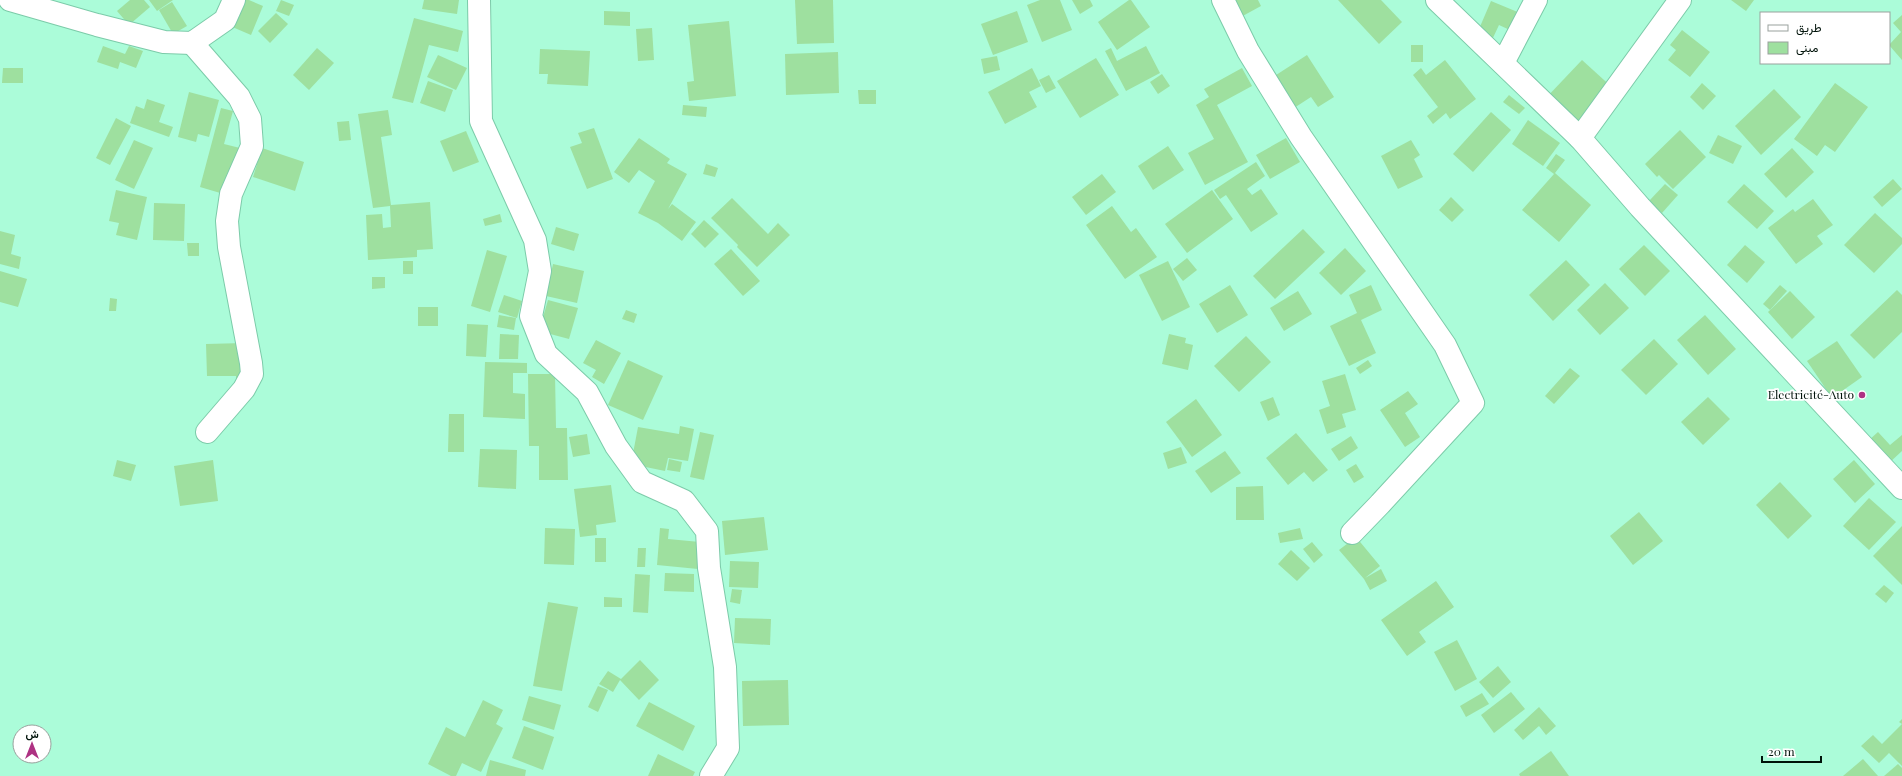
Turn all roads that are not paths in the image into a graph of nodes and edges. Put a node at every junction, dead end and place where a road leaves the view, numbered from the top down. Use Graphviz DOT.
graph roads {
  1 [pos="10,0"];
  2 [pos="234,0"];
  3 [pos="479,0"];
  4 [pos="1223,0"];
  5 [pos="1436,0"];
  6 [pos="1536,0"];
  7 [pos="1680,0"];
  8 [pos="192,43"];
  9 [pos="1504,63"];
  10 [pos="1580,138"];
  11 [pos="207,432"];
  12 [pos="1902,488"];
  13 [pos="1352,533"];
  14 [pos="711,776"];
  1 -- 8 [label="street"];
  2 -- 8 [label="street"];
  3 -- 14 [label="street"];
  4 -- 13 [label="street"];
  5 -- 9 [label="street"];
  6 -- 9 [label="street"];
  7 -- 10 [label="street"];
  8 -- 11 [label="street"];
  9 -- 10 [label="street"];
  10 -- 12 [label="street"];
}
